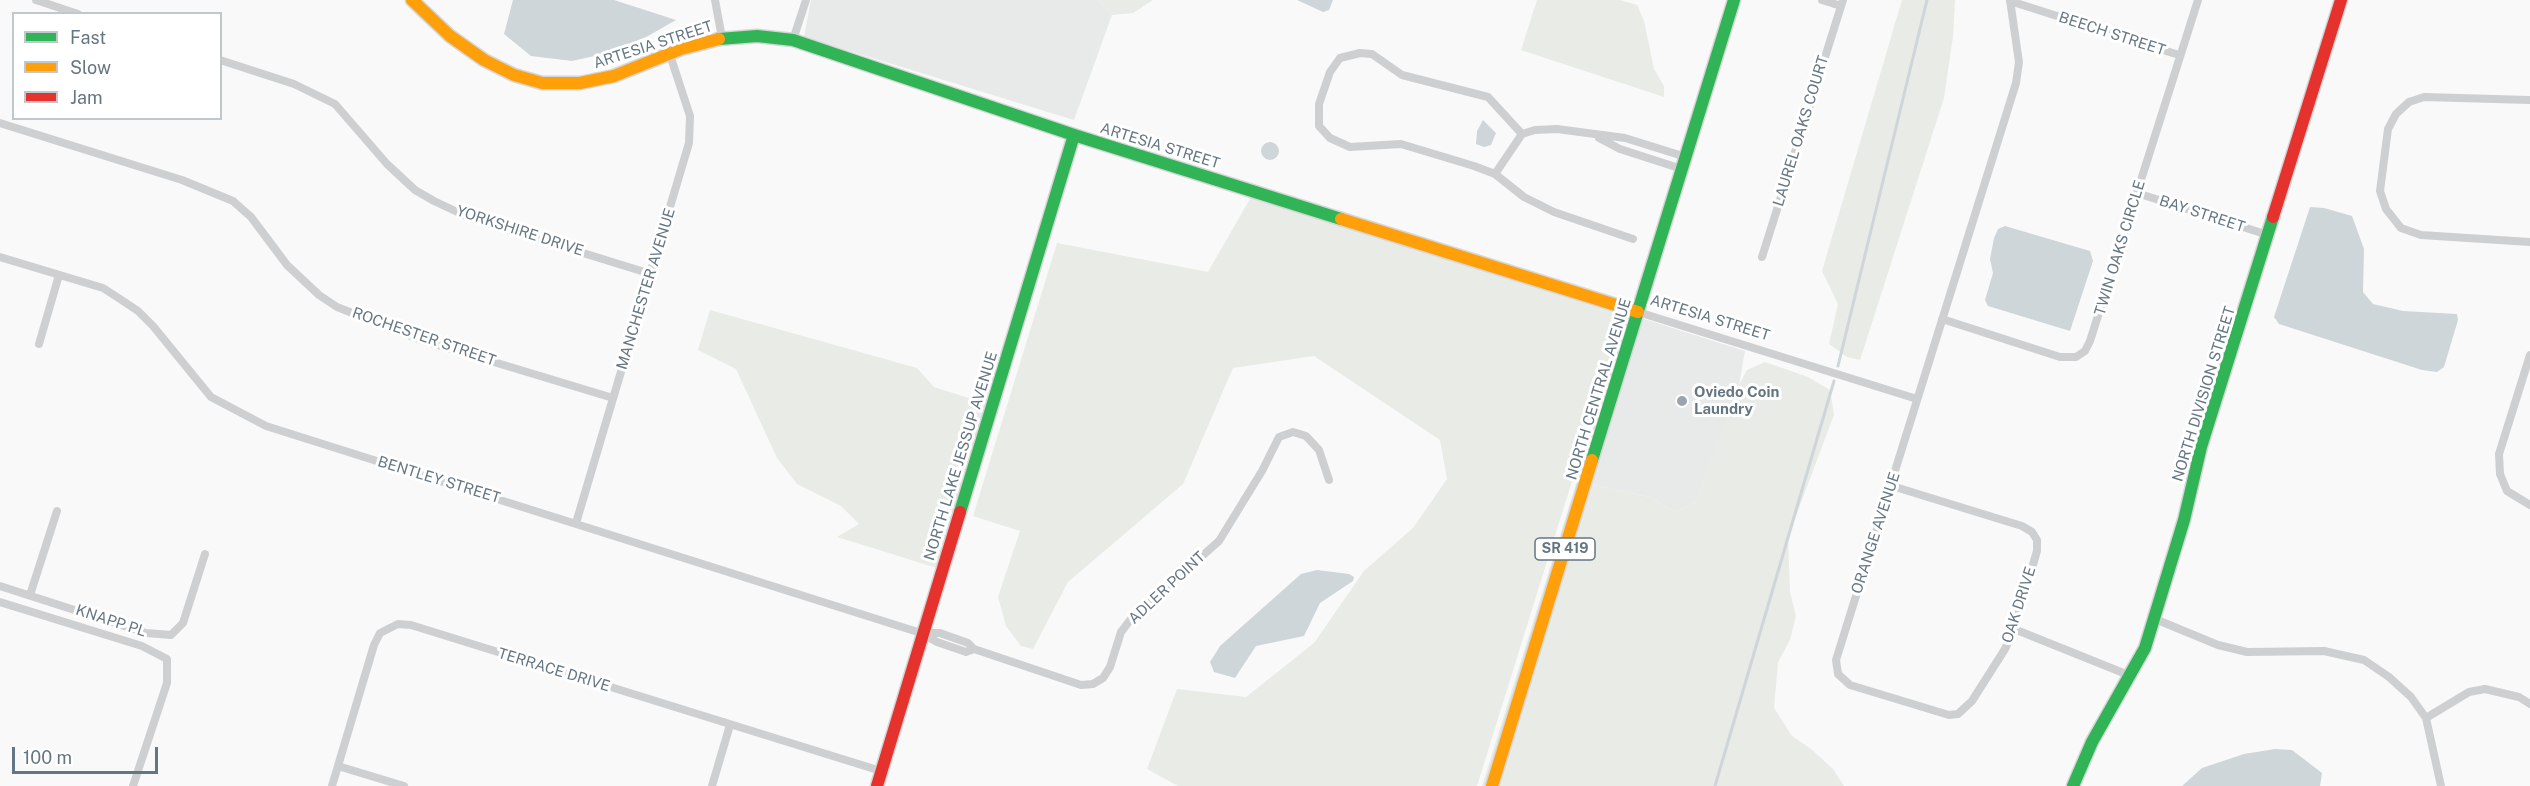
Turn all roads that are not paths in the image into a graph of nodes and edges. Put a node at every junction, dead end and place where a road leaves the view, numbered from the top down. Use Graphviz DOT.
graph roads {
  1 [pos="36,0"];
  2 [pos="715,0"];
  3 [pos="806,0"];
  4 [pos="1734,0"];
  5 [pos="1822,0"];
  6 [pos="2198,0"];
  7 [pos="2341,0"];
  8 [pos="2010,1"];
  9 [pos="417,2"];
  10 [pos="1842,3"];
  11 [pos="72,12"];
  12 [pos="722,38"];
  13 [pos="793,40"];
  14 [pos="670,55"];
  15 [pos="2180,55"];
  16 [pos="222,61"];
  17 [pos="2530,100"];
  18 [pos="0,123"];
  19 [pos="1522,134"];
  20 [pos="1074,135"];
  21 [pos="1596,136"];
  22 [pos="1686,157"];
  23 [pos="1682,170"];
  24 [pos="1495,174"];
  25 [pos="2137,193"];
  26 [pos="2268,236"];
  27 [pos="1633,239"];
  28 [pos="2530,242"];
  29 [pos="0,257"];
  30 [pos="1762,257"];
  31 [pos="651,274"];
  32 [pos="59,275"];
  33 [pos="1638,312"];
  34 [pos="1942,320"];
  35 [pos="39,344"];
  36 [pos="2530,355"];
  37 [pos="2528,368"];
  38 [pos="613,398"];
  39 [pos="1917,399"];
  40 [pos="1329,480"];
  41 [pos="1892,486"];
  42 [pos="2530,505"];
  43 [pos="57,511"];
  44 [pos="576,523"];
  45 [pos="205,554"];
  46 [pos="0,586"];
  47 [pos="30,595"];
  48 [pos="0,602"];
  49 [pos="2155,619"];
  50 [pos="2014,629"];
  51 [pos="921,633"];
  52 [pos="1836,668"];
  53 [pos="2131,676"];
  54 [pos="2530,704"];
  55 [pos="2426,718"];
  56 [pos="730,724"];
  57 [pos="338,766"];
  58 [pos="881,771"];
  59 [pos="133,786"];
  60 [pos="332,786"];
  61 [pos="404,786"];
  62 [pos="712,786"];
  63 [pos="877,786"];
  64 [pos="1492,786"];
  65 [pos="2073,786"];
  66 [pos="2440,786"];
  1 -- 11 [label="street"];
  2 -- 12 [label="street"];
  3 -- 13 [label="street"];
  4 -- 22 [label="street, NORTH CENTRAL AVENUE / SR 419"];
  5 -- 10 [label="street, LAUREL OAKS COURT"];
  6 -- 15 [label="street, TWIN OAKS CIRCLE"];
  7 -- 26 [label="street, NORTH DIVISION STREET"];
  8 -- 15 [label="street, BEECH STREET"];
  8 -- 34 [label="street"];
  9 -- 14 [label="street, ARTESIA STREET"];
  10 -- 30 [label="street, LAUREL OAKS COURT"];
  12 -- 13 [label="street, ARTESIA STREET"];
  12 -- 14 [label="street, ARTESIA STREET"];
  13 -- 20 [label="street, ARTESIA STREET"];
  14 -- 31 [label="street, MANCHESTER AVENUE"];
  15 -- 25 [label="street, TWIN OAKS CIRCLE"];
  16 -- 31 [label="street, YORKSHIRE DRIVE"];
  17 -- 28 [label="street"];
  18 -- 38 [label="street, ROCHESTER STREET"];
  19 -- 21 [label="street"];
  19 -- 24 [label="street"];
  19 -- 24 [label="street"];
  20 -- 33 [label="street, ARTESIA STREET"];
  20 -- 51 [label="street, NORTH LAKE JESSUP AVENUE"];
  21 -- 22 [label="street"];
  21 -- 23 [label="street"];
  22 -- 23 [label="street, NORTH CENTRAL AVENUE / SR 419"];
  23 -- 33 [label="street, NORTH CENTRAL AVENUE / SR 419"];
  24 -- 27 [label="street"];
  25 -- 26 [label="street, BAY STREET"];
  25 -- 34 [label="street, TWIN OAKS CIRCLE"];
  26 -- 49 [label="street, NORTH DIVISION STREET"];
  29 -- 32 [label="street, BENTLEY STREET"];
  31 -- 38 [label="street, MANCHESTER AVENUE"];
  32 -- 35 [label="street"];
  32 -- 44 [label="street, BENTLEY STREET"];
  33 -- 39 [label="street, ARTESIA STREET"];
  33 -- 64 [label="street, NORTH CENTRAL AVENUE / SR 419"];
  34 -- 39 [label="street"];
  36 -- 37 [label="street"];
  37 -- 42 [label="street"];
  38 -- 44 [label="street, MANCHESTER AVENUE"];
  39 -- 41 [label="street, ORANGE AVENUE"];
  40 -- 51 [label="street, ADLER POINT"];
  41 -- 50 [label="street, OAK DRIVE"];
  41 -- 52 [label="street, ORANGE AVENUE"];
  43 -- 47 [label="street"];
  44 -- 51 [label="street, BENTLEY STREET"];
  45 -- 47 [label="street, KNAPP PL"];
  46 -- 47 [label="street, KNAPP PL"];
  48 -- 59 [label="street"];
  49 -- 53 [label="street, NORTH DIVISION STREET"];
  49 -- 55 [label="street"];
  50 -- 52 [label="street, OAK DRIVE"];
  50 -- 53 [label="street"];
  51 -- 58 [label="street, NORTH LAKE JESSUP AVENUE"];
  53 -- 65 [label="street, NORTH DIVISION STREET"];
  54 -- 55 [label="street"];
  55 -- 66 [label="street"];
  56 -- 57 [label="street, TERRACE DRIVE"];
  56 -- 58 [label="street, TERRACE DRIVE"];
  56 -- 62 [label="street"];
  57 -- 60 [label="street, TERRACE DRIVE"];
  57 -- 61 [label="street"];
  58 -- 63 [label="street, NORTH LAKE JESSUP AVENUE"];
}
